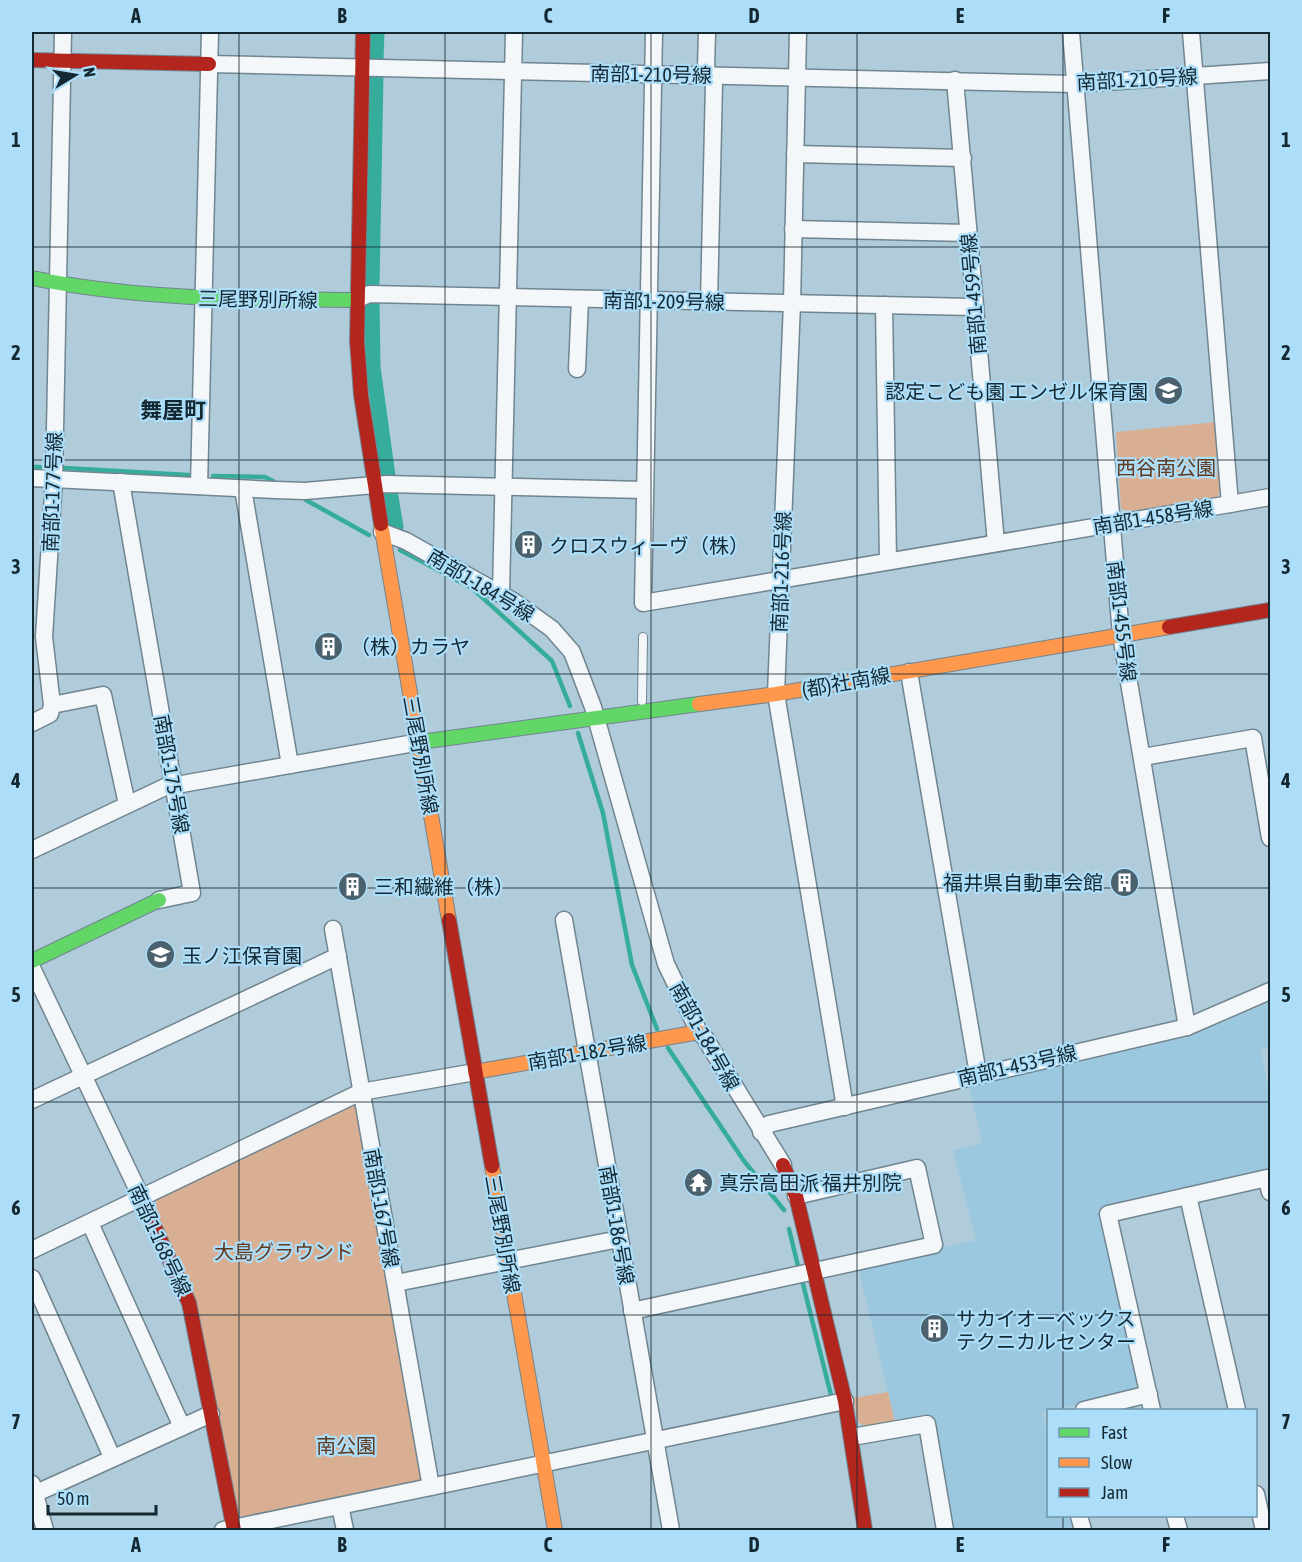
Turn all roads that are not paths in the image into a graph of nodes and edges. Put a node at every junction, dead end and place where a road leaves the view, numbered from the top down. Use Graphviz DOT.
graph roads {
  1 [pos="63,32"];
  2 [pos="210,32"];
  3 [pos="363,32"];
  4 [pos="514,32"];
  5 [pos="654,32"];
  6 [pos="707,32"];
  7 [pos="798,32"];
  8 [pos="1071,32"];
  9 [pos="1191,32"];
  10 [pos="32,60"];
  11 [pos="62,61"];
  12 [pos="209,64"];
  13 [pos="363,67"];
  14 [pos="1270,71"];
  15 [pos="513,72"];
  16 [pos="653,74"];
  17 [pos="710,75"];
  18 [pos="798,76"];
  19 [pos="1195,76"];
  20 [pos="955,80"];
  21 [pos="1075,84"];
  22 [pos="795,154"];
  23 [pos="963,158"];
  24 [pos="793,229"];
  25 [pos="968,233"];
  26 [pos="32,278"];
  27 [pos="58,284"];
  28 [pos="202,298"];
  29 [pos="508,298"];
  30 [pos="580,299"];
  31 [pos="356,300"];
  32 [pos="650,300"];
  33 [pos="709,302"];
  34 [pos="792,303"];
  35 [pos="884,305"];
  36 [pos="974,307"];
  37 [pos="577,369"];
  38 [pos="32,478"];
  39 [pos="54,479"];
  40 [pos="121,482"];
  41 [pos="375,484"];
  42 [pos="199,486"];
  43 [pos="504,488"];
  44 [pos="243,489"];
  45 [pos="644,490"];
  46 [pos="1270,497"];
  47 [pos="1230,504"];
  48 [pos="1111,524"];
  49 [pos="382,532"];
  50 [pos="996,543"];
  51 [pos="888,561"];
  52 [pos="780,580"];
  53 [pos="501,593"];
  54 [pos="1270,610"];
  55 [pos="1121,635"];
  56 [pos="643,636"];
  57 [pos="909,672"];
  58 [pos="776,694"];
  59 [pos="642,701"];
  60 [pos="52,705"];
  61 [pos="596,717"];
  62 [pos="32,723"];
  63 [pos="420,742"];
  64 [pos="1143,757"];
  65 [pos="291,765"];
  66 [pos="174,785"];
  67 [pos="127,804"];
  68 [pos="1270,837"];
  69 [pos="32,850"];
  70 [pos="159,900"];
  71 [pos="564,920"];
  72 [pos="333,929"];
  73 [pos="338,956"];
  74 [pos="32,961"];
  75 [pos="32,968"];
  76 [pos="1270,991"];
  77 [pos="1187,1027"];
  78 [pos="699,1032"];
  79 [pos="587,1051"];
  80 [pos="475,1072"];
  81 [pos="978,1074"];
  82 [pos="83,1076"];
  83 [pos="362,1092"];
  84 [pos="32,1100"];
  85 [pos="845,1107"];
  86 [pos="761,1131"];
  87 [pos="783,1165"];
  88 [pos="1270,1192"];
  89 [pos="796,1196"];
  90 [pos="1188,1196"];
  91 [pos="141,1197"];
  92 [pos="90,1222"];
  93 [pos="619,1239"];
  94 [pos="32,1250"];
  95 [pos="508,1260"];
  96 [pos="813,1273"];
  97 [pos="32,1278"];
  98 [pos="396,1283"];
  99 [pos="632,1311"];
  100 [pos="845,1401"];
  101 [pos="1150,1402"];
  102 [pos="1092,1409"];
  103 [pos="1237,1409"];
  104 [pos="211,1414"];
  105 [pos="182,1427"];
  106 [pos="852,1437"];
  107 [pos="655,1441"];
  108 [pos="112,1457"];
  109 [pos="544,1465"];
  110 [pos="431,1487"];
  111 [pos="33,1490"];
  112 [pos="1257,1498"];
  113 [pos="340,1506"];
  114 [pos="45,1530"];
  115 [pos="230,1530"];
  116 [pos="345,1530"];
  117 [pos="555,1530"];
  118 [pos="671,1530"];
  119 [pos="865,1530"];
  120 [pos="945,1530"];
  121 [pos="1264,1530"];
  1 -- 11 [label="street, 南部1-177号線"];
  2 -- 12 [label="street"];
  3 -- 13 [label="street"];
  4 -- 15 [label="street"];
  5 -- 16 [label="street"];
  6 -- 17 [label="street"];
  7 -- 18 [label="street, 南部1-216号線"];
  8 -- 21 [label="street, 南部1-455号線"];
  9 -- 19 [label="street, 南部1-458号線"];
  10 -- 11 [label="street, 南部1-210号線"];
  11 -- 12 [label="street, 南部1-210号線"];
  11 -- 27 [label="street, 南部1-177号線"];
  12 -- 13 [label="street, 南部1-210号線"];
  12 -- 28 [label="street"];
  13 -- 15 [label="street, 南部1-210号線"];
  13 -- 31 [label="street"];
  14 -- 19 [label="street, 南部1-210号線"];
  15 -- 16 [label="street, 南部1-210号線"];
  15 -- 29 [label="street"];
  16 -- 17 [label="street, 南部1-210号線"];
  16 -- 32 [label="street"];
  17 -- 18 [label="street, 南部1-210号線"];
  17 -- 33 [label="street"];
  18 -- 20 [label="street, 南部1-210号線"];
  18 -- 22 [label="street, 南部1-216号線"];
  19 -- 21 [label="street, 南部1-210号線"];
  19 -- 47 [label="street, 南部1-458号線"];
  20 -- 21 [label="street, 南部1-210号線"];
  20 -- 23 [label="street, 南部1-459号線"];
  21 -- 48 [label="street, 南部1-455号線"];
  22 -- 23 [label="street"];
  22 -- 24 [label="street, 南部1-216号線"];
  23 -- 25 [label="street, 南部1-459号線"];
  24 -- 25 [label="street"];
  24 -- 34 [label="street, 南部1-216号線"];
  25 -- 36 [label="street, 南部1-459号線"];
  26 -- 27 [label="street, 三尾野別所線"];
  27 -- 28 [label="street, 三尾野別所線"];
  27 -- 39 [label="street, 南部1-177号線"];
  28 -- 31 [label="street, 三尾野別所線"];
  28 -- 42 [label="street"];
  29 -- 30 [label="street, 南部1-209号線"];
  29 -- 31 [label="street, 南部1-209号線"];
  29 -- 43 [label="street"];
  30 -- 32 [label="street, 南部1-209号線"];
  30 -- 37 [label="street"];
  31 -- 41 [label="street, 三尾野別所線"];
  32 -- 33 [label="street, 南部1-209号線"];
  32 -- 45 [label="street"];
  33 -- 34 [label="street, 南部1-209号線"];
  34 -- 35 [label="street, 南部1-209号線"];
  34 -- 52 [label="street, 南部1-216号線"];
  35 -- 36 [label="street, 南部1-209号線"];
  35 -- 51 [label="street"];
  36 -- 50 [label="street, 南部1-459号線"];
  38 -- 39 [label="street"];
  39 -- 40 [label="street"];
  39 -- 60 [label="street, 南部1-177号線"];
  40 -- 42 [label="street"];
  40 -- 66 [label="street, 南部1-175号線"];
  41 -- 43 [label="street"];
  41 -- 44 [label="street"];
  41 -- 49 [label="street, 三尾野別所線"];
  42 -- 44 [label="street"];
  43 -- 45 [label="street"];
  43 -- 53 [label="street"];
  44 -- 65 [label="street"];
  45 -- 52 [label="street, 南部1-458号線"];
  46 -- 47 [label="street"];
  47 -- 48 [label="street, 南部1-458号線"];
  48 -- 50 [label="street, 南部1-458号線"];
  48 -- 55 [label="street, 南部1-455号線"];
  49 -- 53 [label="street, 南部1-184号線"];
  49 -- 63 [label="street, 三尾野別所線"];
  50 -- 51 [label="street, 南部1-458号線"];
  51 -- 52 [label="street, 南部1-458号線"];
  52 -- 58 [label="street, 南部1-216号線"];
  53 -- 61 [label="street, 南部1-184号線"];
  54 -- 55 [label="street, (都)社南線"];
  55 -- 57 [label="street, (都)社南線"];
  55 -- 64 [label="street, 南部1-455号線"];
  56 -- 59 [label="lane"];
  57 -- 58 [label="street, (都)社南線"];
  57 -- 81 [label="street"];
  58 -- 61 [label="street, (都)社南線"];
  58 -- 85 [label="street, 南部1-216号線"];
  60 -- 62 [label="street"];
  60 -- 67 [label="street"];
  61 -- 63 [label="street, (都)社南線"];
  61 -- 78 [label="street, 南部1-184号線"];
  63 -- 65 [label="street"];
  63 -- 80 [label="street, 三尾野別所線"];
  64 -- 68 [label="street"];
  64 -- 77 [label="street, 南部1-455号線"];
  65 -- 66 [label="street"];
  66 -- 67 [label="street"];
  66 -- 70 [label="street, 南部1-175号線"];
  67 -- 69 [label="street"];
  70 -- 74 [label="street, 南部1-175号線"];
  71 -- 79 [label="street, 南部1-186号線"];
  72 -- 73 [label="street, 南部1-167号線"];
  73 -- 82 [label="street"];
  73 -- 83 [label="street, 南部1-167号線"];
  75 -- 82 [label="street, 南部1-168号線"];
  76 -- 77 [label="street, 南部1-453号線"];
  77 -- 81 [label="street, 南部1-453号線"];
  78 -- 79 [label="street, 南部1-182号線"];
  78 -- 86 [label="street, 南部1-184号線"];
  79 -- 80 [label="street, 南部1-182号線"];
  79 -- 93 [label="street, 南部1-186号線"];
  80 -- 83 [label="street"];
  80 -- 95 [label="street, 三尾野別所線"];
  81 -- 85 [label="street, 南部1-453号線"];
  82 -- 84 [label="street"];
  82 -- 91 [label="street, 南部1-168号線"];
  83 -- 91 [label="street"];
  83 -- 98 [label="street, 南部1-167号線"];
  85 -- 86 [label="street, 南部1-453号線"];
  86 -- 87 [label="street, 南部1-184号線"];
  87 -- 89 [label="street, 南部1-184号線"];
  88 -- 90 [label="street"];
  89 -- 96 [label="street, 南部1-184号線"];
  89 -- 96 [label="street"];
  90 -- 101 [label="street"];
  90 -- 103 [label="street"];
  91 -- 92 [label="street"];
  91 -- 104 [label="street, 南部1-168号線"];
  92 -- 94 [label="street"];
  92 -- 105 [label="street"];
  93 -- 95 [label="street"];
  93 -- 99 [label="street, 南部1-186号線"];
  95 -- 98 [label="street"];
  95 -- 109 [label="street, 三尾野別所線"];
  96 -- 99 [label="street"];
  96 -- 100 [label="street, 南部1-184号線"];
  97 -- 108 [label="street"];
  98 -- 110 [label="street, 南部1-167号線"];
  99 -- 107 [label="street, 南部1-186号線"];
  100 -- 106 [label="street, 南部1-184号線"];
  100 -- 107 [label="street"];
  101 -- 102 [label="street"];
  104 -- 105 [label="street"];
  104 -- 115 [label="street, 南部1-168号線"];
  105 -- 108 [label="street"];
  106 -- 119 [label="street, 南部1-184号線"];
  106 -- 120 [label="street"];
  107 -- 109 [label="street"];
  107 -- 118 [label="street, 南部1-186号線"];
  108 -- 111 [label="street"];
  109 -- 110 [label="street"];
  109 -- 117 [label="street, 三尾野別所線"];
  110 -- 113 [label="street"];
  111 -- 114 [label="street"];
  112 -- 121 [label="street"];
  113 -- 115 [label="street"];
  113 -- 116 [label="street"];
}
